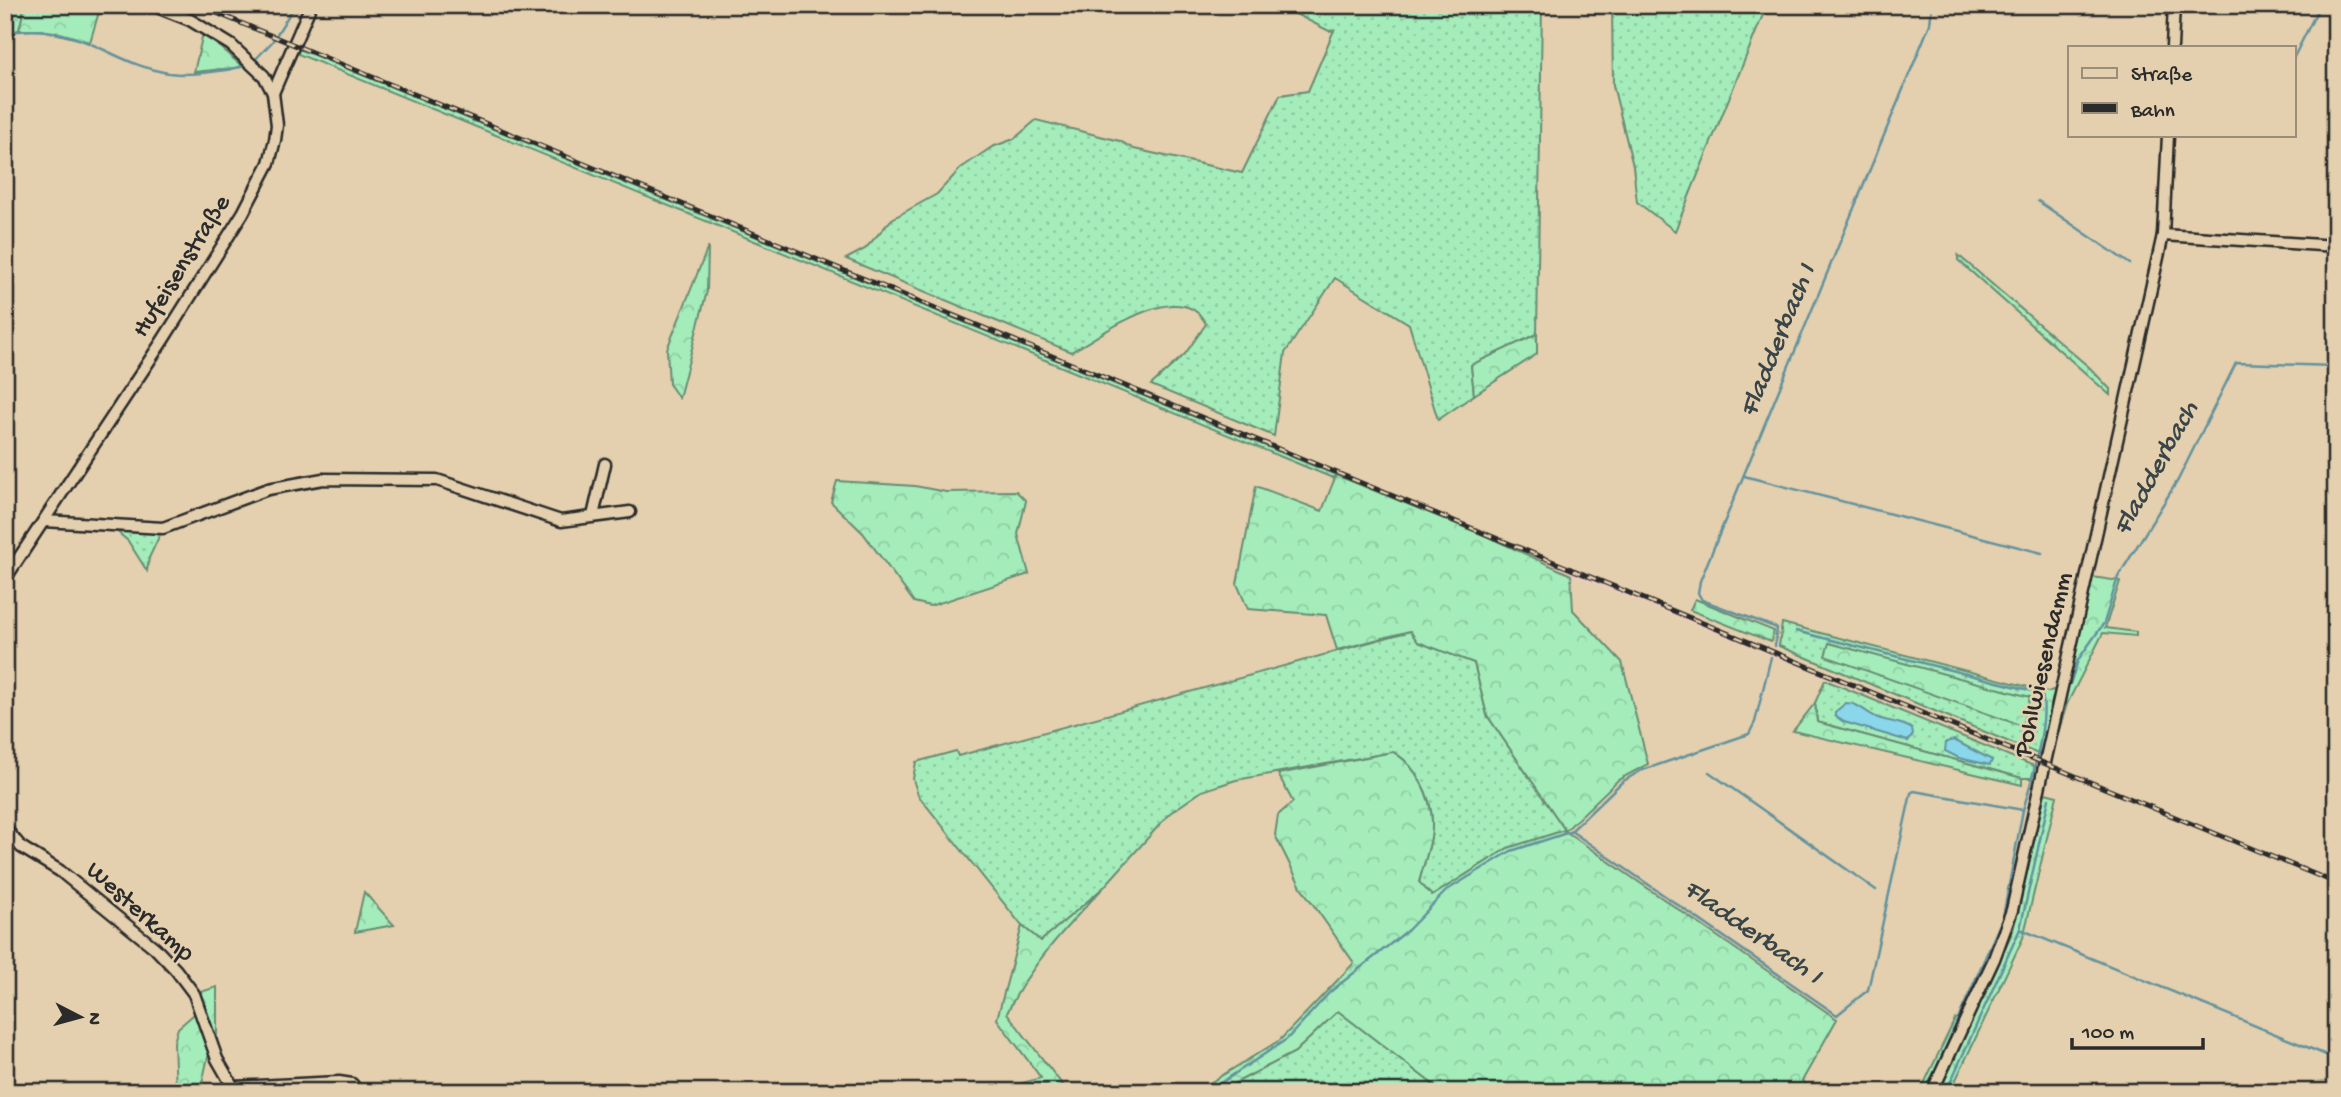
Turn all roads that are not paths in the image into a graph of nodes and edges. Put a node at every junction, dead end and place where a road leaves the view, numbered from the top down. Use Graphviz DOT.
graph roads {
  1 [pos="152,5"];
  2 [pos="311,5"];
  3 [pos="2174,5"];
  4 [pos="2172,46"];
  5 [pos="273,93"];
  6 [pos="2168,136"];
  7 [pos="2163,235"];
  8 [pos="2336,246"];
  9 [pos="605,464"];
  10 [pos="630,512"];
  11 [pos="593,516"];
  12 [pos="44,522"];
  13 [pos="5,579"];
  14 [pos="5,828"];
  15 [pos="358,1092"];
  16 [pos="1932,1092"];
  1 -- 5 [label="street"];
  2 -- 5 [label="street"];
  3 -- 4 [label="street"];
  5 -- 12 [label="street, Hufeisenstraße"];
  6 -- 7 [label="street, Pohlwiesendamm"];
  7 -- 8 [label="street"];
  7 -- 16 [label="street, Pohlwiesendamm"];
  9 -- 11 [label="street"];
  10 -- 11 [label="street"];
  11 -- 12 [label="street"];
  12 -- 13 [label="street, Hufeisenstraße"];
  14 -- 15 [label="street, Westerkamp"];
}
